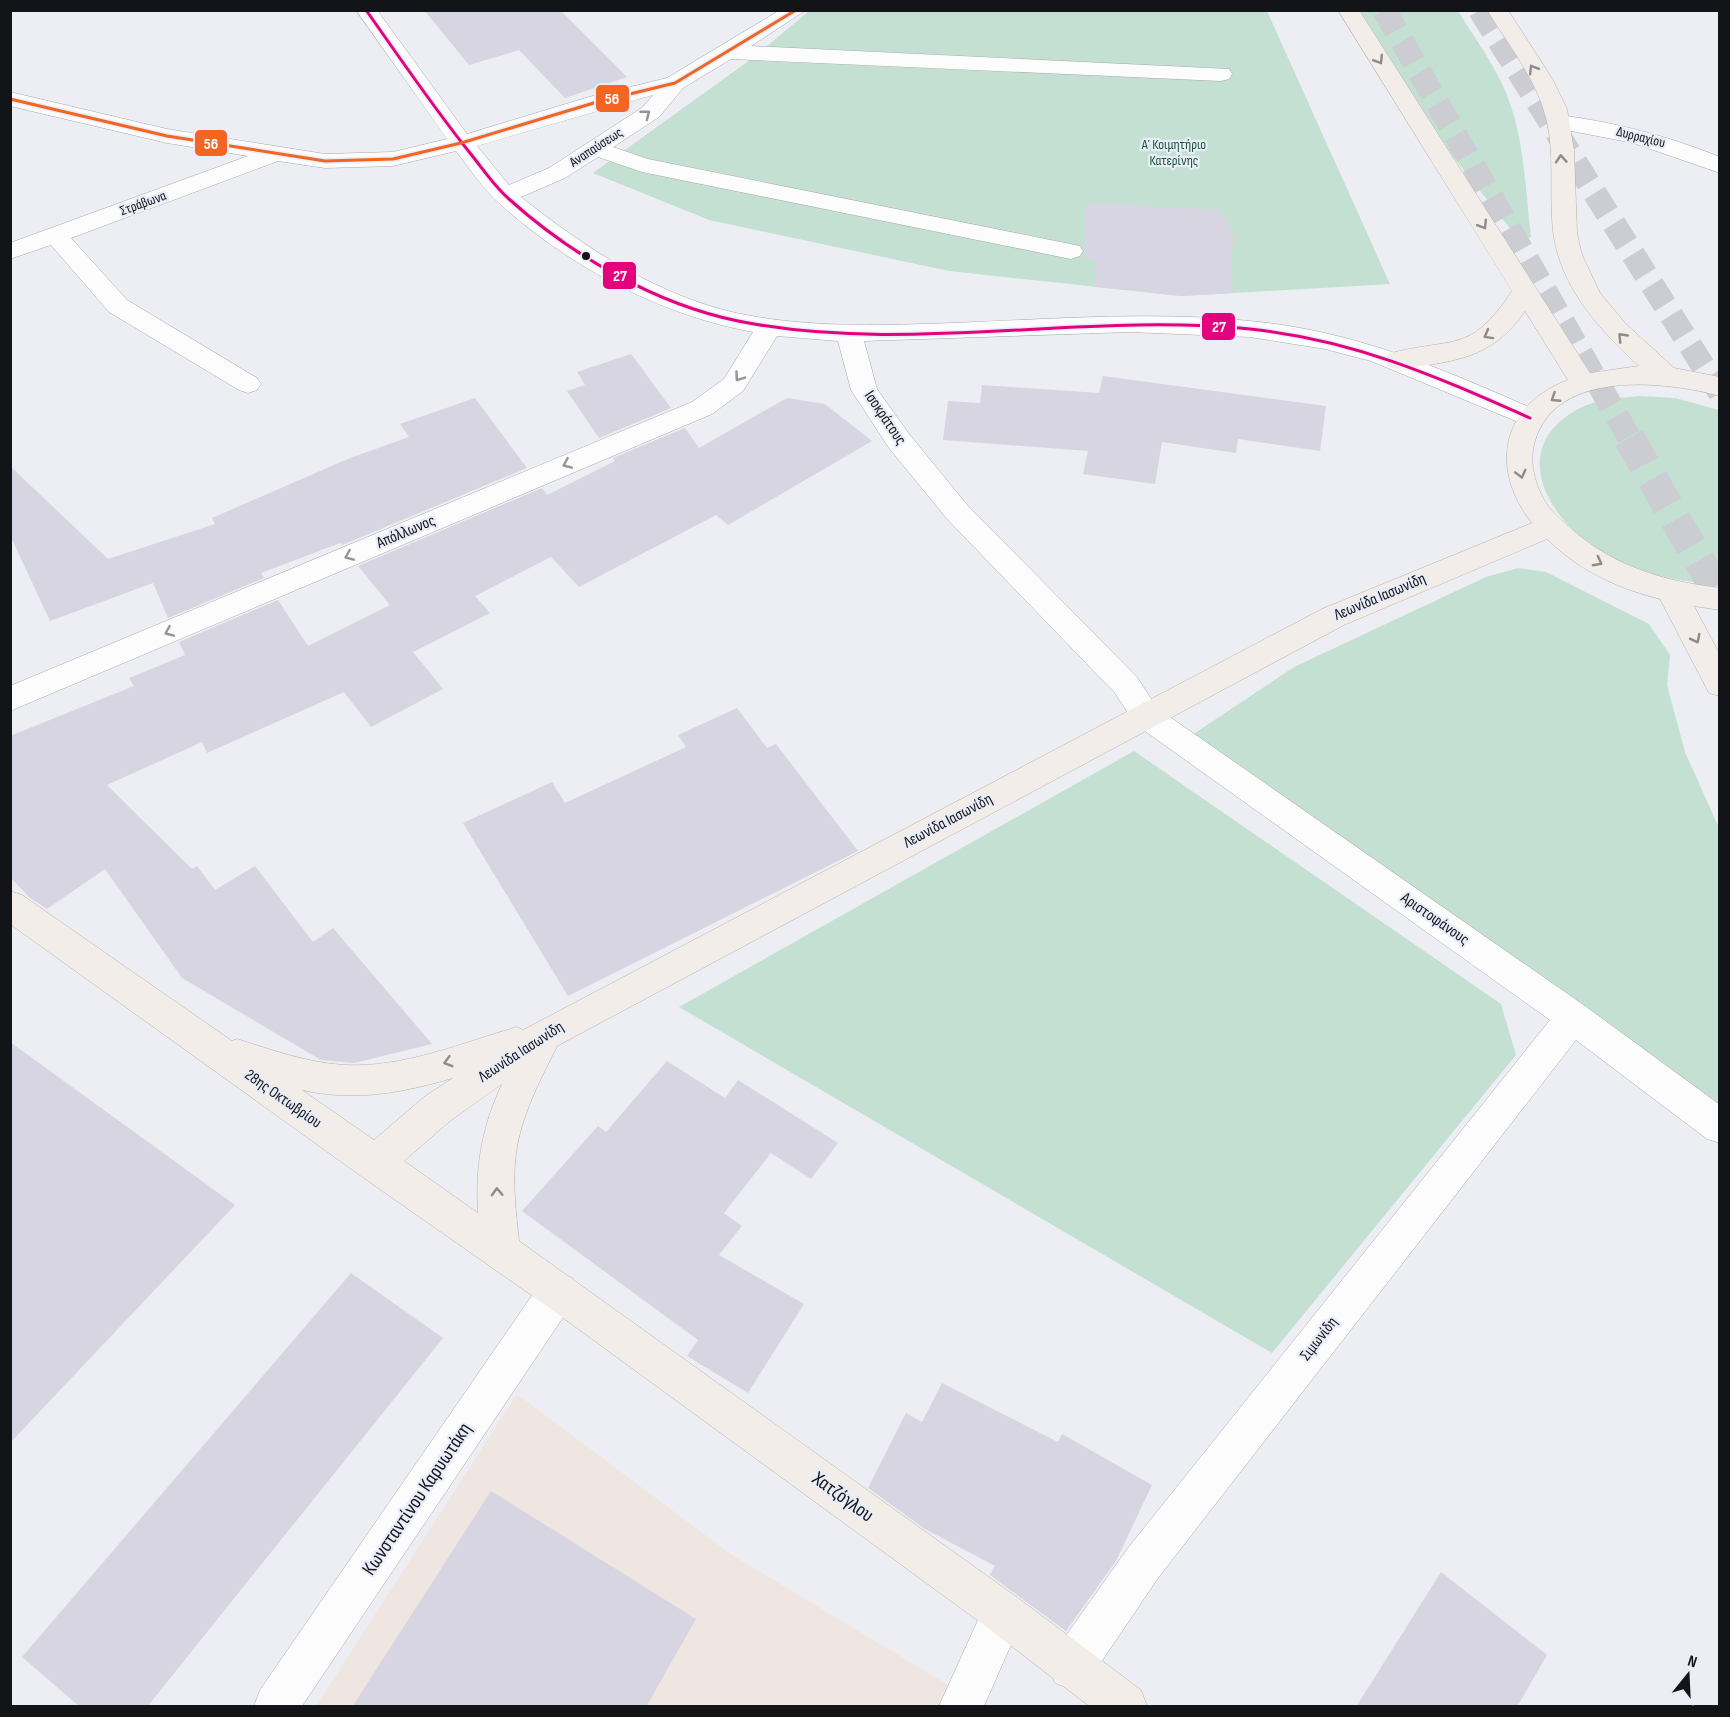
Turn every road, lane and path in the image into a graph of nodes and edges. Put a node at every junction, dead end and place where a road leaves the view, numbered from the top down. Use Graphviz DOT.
graph roads {
  1 [pos="366,10"];
  2 [pos="796,10"];
  3 [pos="1348,10"];
  4 [pos="1497,10"];
  5 [pos="726,52"];
  6 [pos="1221,74"];
  7 [pos="675,82"];
  8 [pos="10,99"];
  9 [pos="54,110"];
  10 [pos="1559,122"];
  11 [pos="10,124"];
  12 [pos="461,143"];
  13 [pos="596,148"];
  14 [pos="275,153"];
  15 [pos="1719,165"];
  16 [pos="505,195"];
  17 [pos="55,235"];
  18 [pos="1071,251"];
  19 [pos="10,252"];
  20 [pos="1525,291"];
  21 [pos="769,327"];
  22 [pos="849,333"];
  23 [pos="1397,360"];
  24 [pos="1666,375"];
  25 [pos="1583,383"];
  26 [pos="248,384"];
  27 [pos="1719,387"];
  28 [pos="1530,418"];
  29 [pos="1551,527"];
  30 [pos="1672,593"];
  31 [pos="1719,599"];
  32 [pos="1719,685"];
  33 [pos="10,699"];
  34 [pos="1146,716"];
  35 [pos="10,905"];
  36 [pos="1573,1017"];
  37 [pos="544,1035"];
  38 [pos="208,1046"];
  39 [pos="1719,1127"];
  40 [pos="374,1164"];
  41 [pos="501,1251"];
  42 [pos="558,1291"];
  43 [pos="1003,1613"];
  44 [pos="1071,1667"];
  45 [pos="276,1707"];
  46 [pos="961,1707"];
  47 [pos="1125,1707"];
  1 -- 12 [label="street"];
  2 -- 5 [label="street, Αναπαύσεως"];
  3 -- 20 [label="main road, one-way"];
  10 -- 4 [label="main road, one-way"];
  5 -- 6 [label="street"];
  5 -- 7 [label="street, Αναπαύσεως"];
  7 -- 12 [label="street, Αναπαύσεως"];
  13 -- 7 [label="street, Αναπαύσεως, one-way"];
  8 -- 9 [label="street, Αναπαύσεως"];
  9 -- 11 [label="street"];
  9 -- 14 [label="street, Αναπαύσεως"];
  10 -- 15 [label="street, Δυρραχίου"];
  24 -- 10 [label="main road, one-way"];
  12 -- 14 [label="street, Αναπαύσεως"];
  12 -- 16 [label="street"];
  13 -- 16 [label="street, Αναπαύσεως"];
  13 -- 18 [label="street"];
  14 -- 17 [label="street, Στράβωνα"];
  16 -- 21 [label="street"];
  17 -- 19 [label="street, Στράβωνα"];
  17 -- 26 [label="street"];
  20 -- 23 [label="main road, one-way"];
  20 -- 25 [label="main road"];
  21 -- 22 [label="street"];
  21 -- 33 [label="street, Απόλλωνος, one-way"];
  22 -- 23 [label="street"];
  22 -- 34 [label="street, Ισοκράτους"];
  23 -- 28 [label="street"];
  24 -- 25 [label="main road"];
  24 -- 27 [label="main road"];
  25 -- 28 [label="main road, one-way"];
  28 -- 29 [label="main road, one-way"];
  29 -- 30 [label="main road, one-way"];
  29 -- 34 [label="main road, Λεωνίδα Ιασωνίδη"];
  30 -- 31 [label="main road"];
  30 -- 32 [label="main road, one-way"];
  34 -- 36 [label="street, Αριστοφάνους"];
  34 -- 37 [label="main road, Λεωνίδα Ιασωνίδη"];
  35 -- 38 [label="main road, 28ης Οκτωβρίου"];
  36 -- 39 [label="street, Αριστοφάνους"];
  36 -- 44 [label="street, Σιμωνίδη"];
  37 -- 38 [label="main road, one-way"];
  37 -- 40 [label="main road, Λεωνίδα Ιασωνίδη"];
  41 -- 37 [label="main road, one-way"];
  38 -- 40 [label="main road, 28ης Οκτωβρίου"];
  40 -- 41 [label="main road, 28ης Οκτωβρίου"];
  41 -- 42 [label="main road, 28ης Οκτωβρίου"];
  42 -- 43 [label="main road, Χατζόγλου"];
  42 -- 45 [label="street, Κωνσταντίνου Καρυωτάκη"];
  43 -- 44 [label="main road, Χατζόγλου"];
  43 -- 46 [label="street"];
  44 -- 47 [label="main road, Χατζόγλου"];
}
